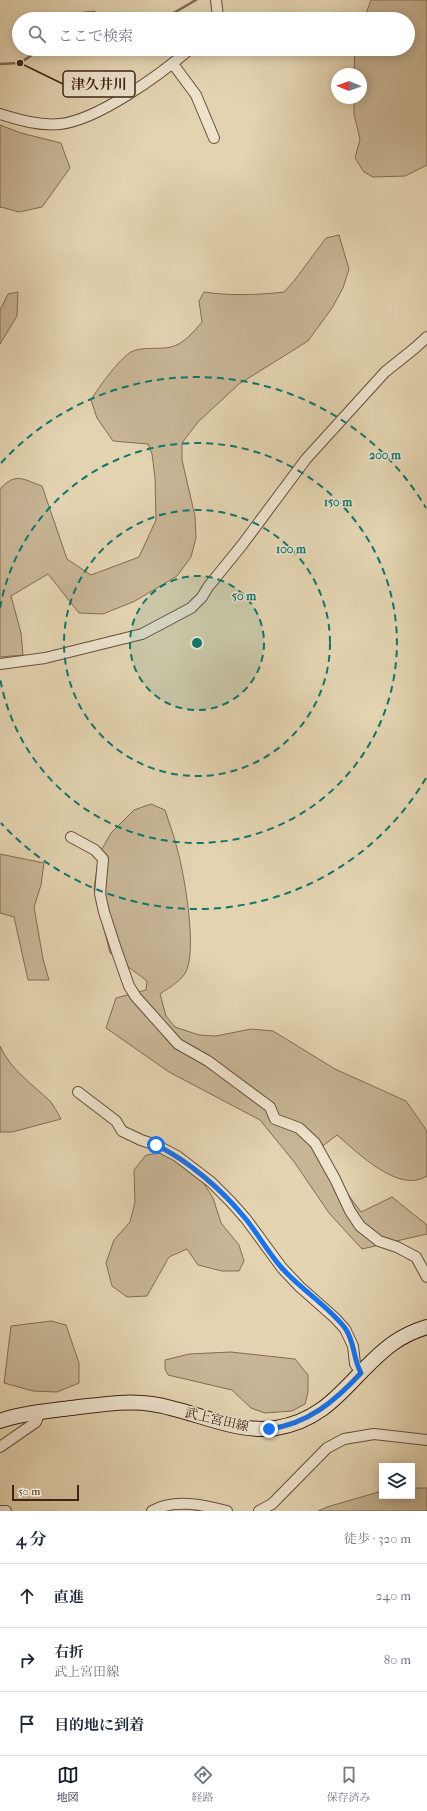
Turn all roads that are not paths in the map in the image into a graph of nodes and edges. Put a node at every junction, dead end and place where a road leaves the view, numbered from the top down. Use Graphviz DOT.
graph roads {
  1 [pos="216,0"];
  2 [pos="218,12"];
  3 [pos="182,56"];
  4 [pos="172,64"];
  5 [pos="0,114"];
  6 [pos="214,138"];
  7 [pos="427,337"];
  8 [pos="0,664"];
  9 [pos="71,837"];
  10 [pos="78,1092"];
  11 [pos="427,1277"];
  12 [pos="427,1327"];
  13 [pos="361,1373"];
  14 [pos="40,1412"];
  15 [pos="0,1421"];
  16 [pos="427,1440"];
  17 [pos="0,1447"];
  18 [pos="0,1511"];
  19 [pos="6,1511"];
  20 [pos="152,1511"];
  21 [pos="228,1511"];
  22 [pos="258,1511"];
  1 -- 2 [label="street"];
  3 -- 4 [label="street"];
  4 -- 5 [label="street"];
  4 -- 6 [label="street"];
  7 -- 8 [label="street"];
  9 -- 11 [label="street"];
  10 -- 13 [label="street"];
  12 -- 13 [label="main road, 武上宮田線"];
  13 -- 14 [label="main road, 武上宮田線"];
  14 -- 15 [label="main road, 武上宮田線"];
  14 -- 17 [label="street"];
  16 -- 22 [label="street"];
  18 -- 19 [label="street"];
  20 -- 21 [label="street"];
}
